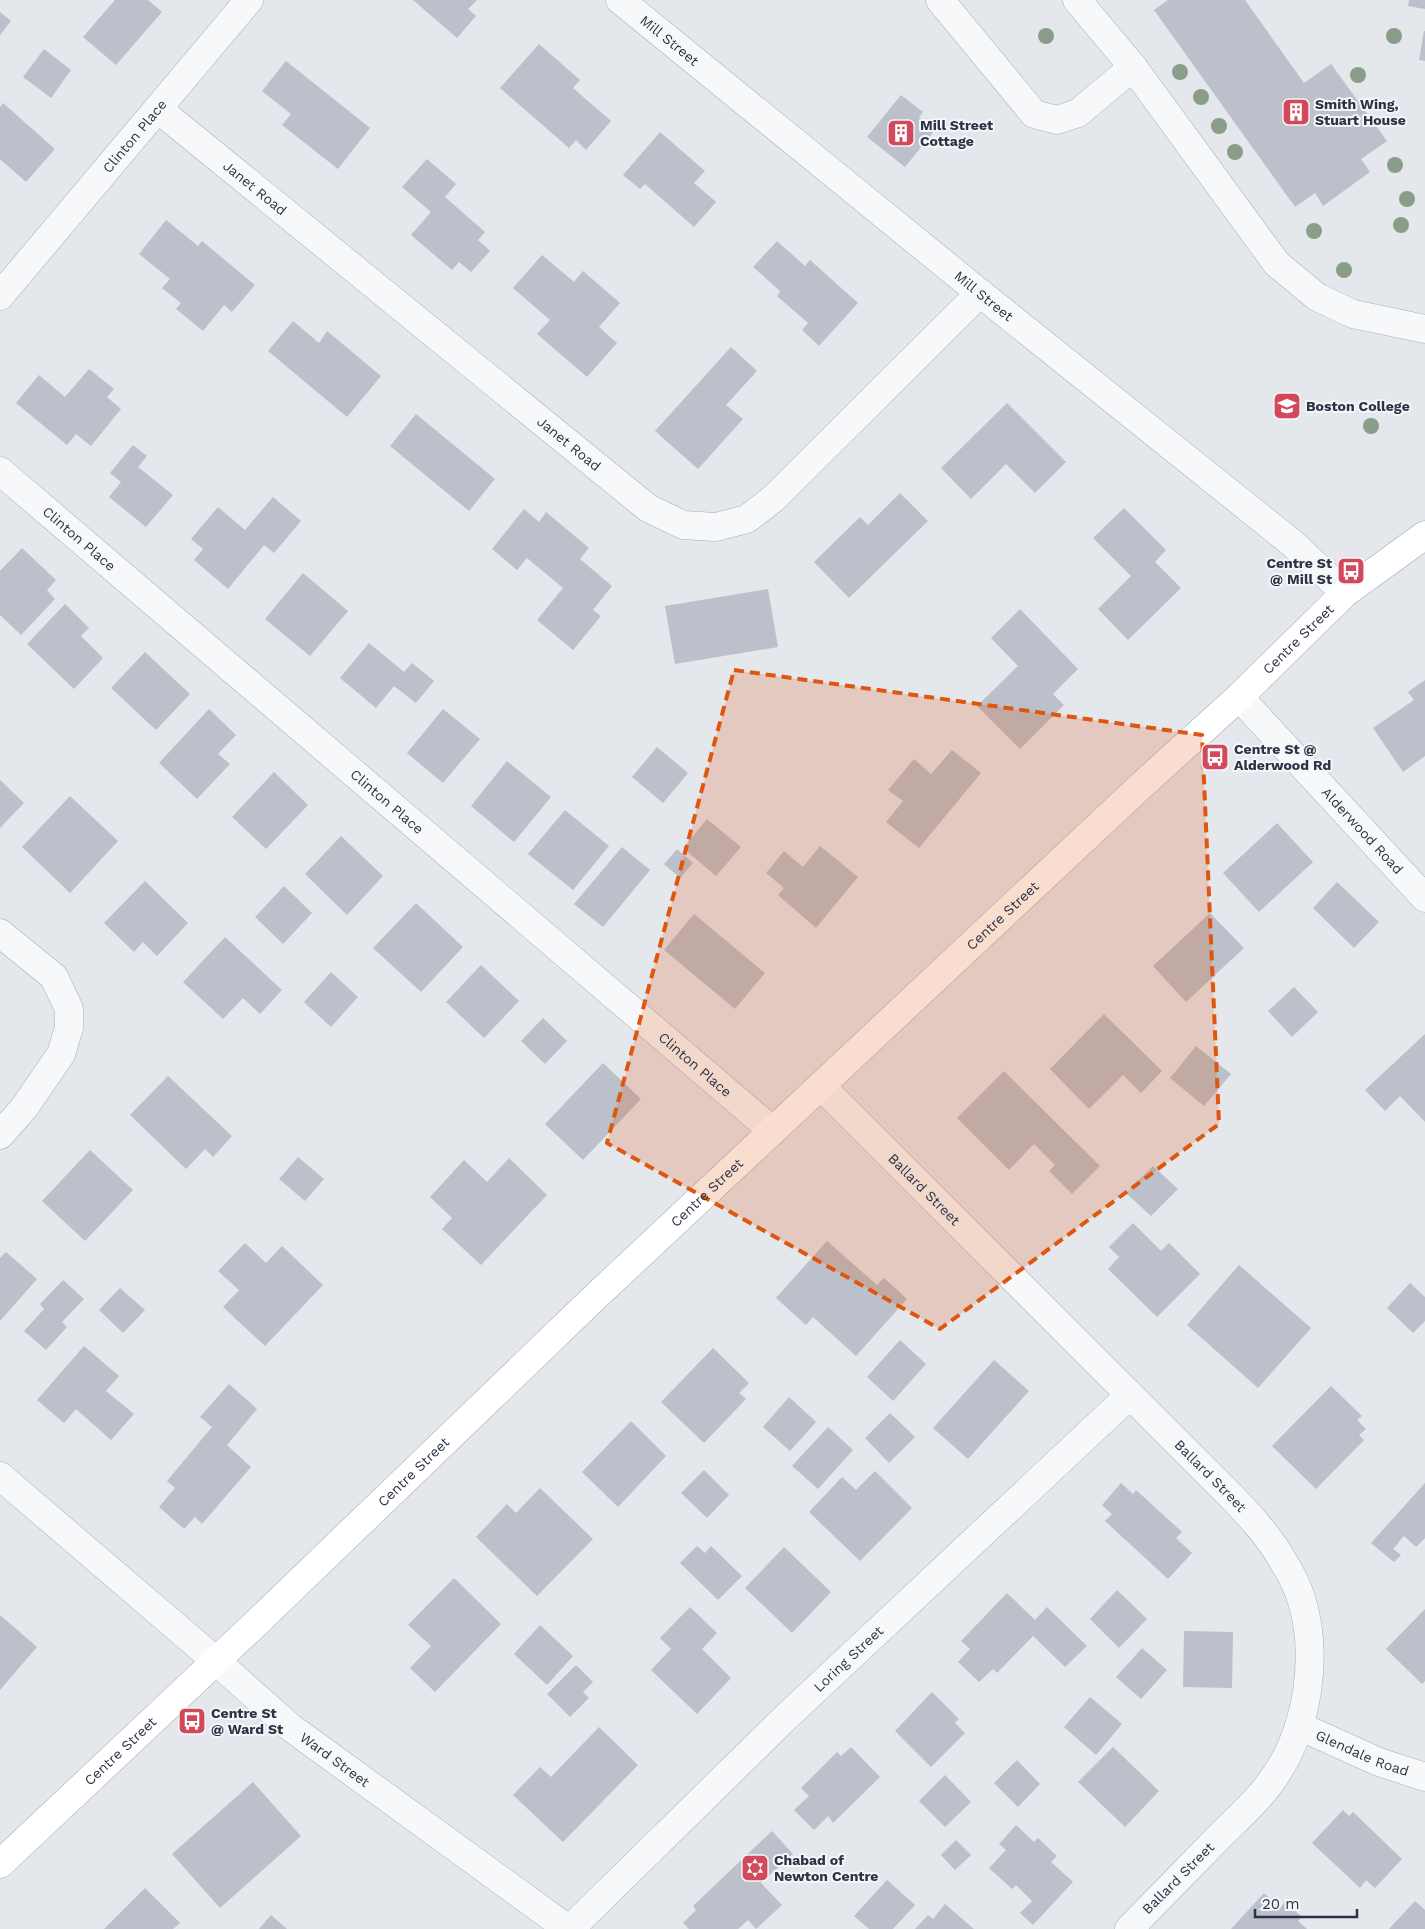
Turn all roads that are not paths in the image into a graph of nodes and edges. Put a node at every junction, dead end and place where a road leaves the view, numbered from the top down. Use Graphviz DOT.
graph roads {
  1 [pos="249,0"];
  2 [pos="620,0"];
  3 [pos="940,0"];
  4 [pos="1077,0"];
  5 [pos="1133,68"];
  6 [pos="158,108"];
  7 [pos="980,294"];
  8 [pos="0,296"];
  9 [pos="1425,329"];
  10 [pos="0,470"];
  11 [pos="1425,535"];
  12 [pos="1345,592"];
  13 [pos="1240,697"];
  14 [pos="1425,898"];
  15 [pos="0,933"];
  16 [pos="822,1086"];
  17 [pos="773,1131"];
  18 [pos="0,1135"];
  19 [pos="1130,1395"];
  20 [pos="0,1476"];
  21 [pos="216,1661"];
  22 [pos="1299,1726"];
  23 [pos="1425,1777"];
  24 [pos="0,1864"];
  25 [pos="569,1929"];
  26 [pos="1129,1929"];
  1 -- 6 [label="street, Clinton Place"];
  2 -- 7 [label="street, Mill Street"];
  3 -- 5 [label="street"];
  4 -- 5 [label="street"];
  5 -- 9 [label="street"];
  6 -- 7 [label="street, Janet Road"];
  6 -- 8 [label="street, Clinton Place"];
  7 -- 12 [label="street, Mill Street"];
  10 -- 17 [label="street, Clinton Place"];
  11 -- 12 [label="main road, Centre Street"];
  12 -- 13 [label="main road, Centre Street"];
  13 -- 14 [label="street, Alderwood Road"];
  13 -- 16 [label="main road, Centre Street"];
  15 -- 18 [label="street"];
  16 -- 17 [label="main road, Centre Street"];
  16 -- 19 [label="street, Ballard Street"];
  17 -- 21 [label="main road, Centre Street"];
  19 -- 22 [label="street, Ballard Street"];
  19 -- 25 [label="street, Loring Street"];
  20 -- 21 [label="street, Ward Street"];
  21 -- 24 [label="main road, Centre Street"];
  21 -- 25 [label="street, Ward Street"];
  22 -- 23 [label="street, Glendale Road"];
  22 -- 26 [label="street, Ballard Street"];
}
